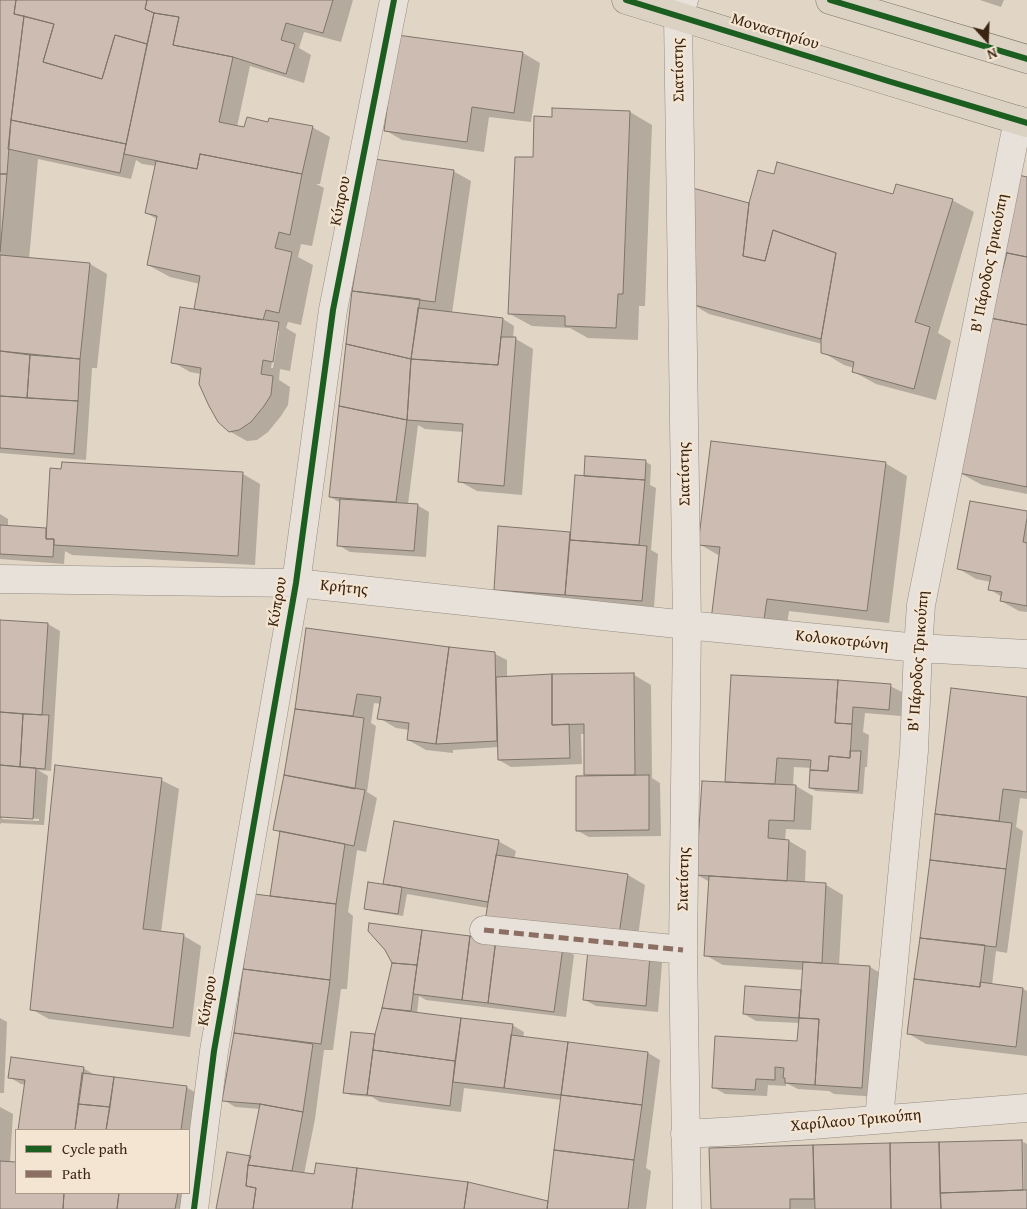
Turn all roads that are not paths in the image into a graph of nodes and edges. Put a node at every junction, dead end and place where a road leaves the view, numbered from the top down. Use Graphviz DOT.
graph roads {
  1 [pos="394,0"];
  2 [pos="626,0"];
  3 [pos="830,0"];
  4 [pos="681,8"];
  5 [pos="1027,59"];
  6 [pos="1023,122"];
  7 [pos="0,579"];
  8 [pos="296,583"];
  9 [pos="687,625"];
  10 [pos="918,648"];
  11 [pos="1027,654"];
  12 [pos="484,930"];
  13 [pos="683,950"];
  14 [pos="1027,1108"];
  15 [pos="879,1119"];
  16 [pos="685,1134"];
  17 [pos="194,1209"];
  18 [pos="687,1209"];
  1 -- 8 [label="street, Κύπρου"];
  2 -- 4 [label="main road, Μοναστηρίου"];
  3 -- 5 [label="main road"];
  4 -- 6 [label="main road, Μοναστηρίου"];
  4 -- 9 [label="street, Σιατίστης"];
  6 -- 10 [label="street, Β' Πάροδος Τρικούπη"];
  7 -- 8 [label="street, Κρήτης"];
  8 -- 9 [label="street, Κρήτης"];
  8 -- 17 [label="street, Κύπρου"];
  9 -- 10 [label="street, Κολοκοτρώνη"];
  9 -- 13 [label="street, Σιατίστης"];
  10 -- 11 [label="street, Κολοκοτρώνη"];
  10 -- 15 [label="street, Β' Πάροδος Τρικούπη"];
  12 -- 13 [label="street"];
  13 -- 16 [label="street, Σιατίστης"];
  14 -- 15 [label="street, Χαρίλαου Τρικούπη"];
  15 -- 16 [label="street, Χαρίλαου Τρικούπη"];
  16 -- 18 [label="street, Σιατίστης"];
}
